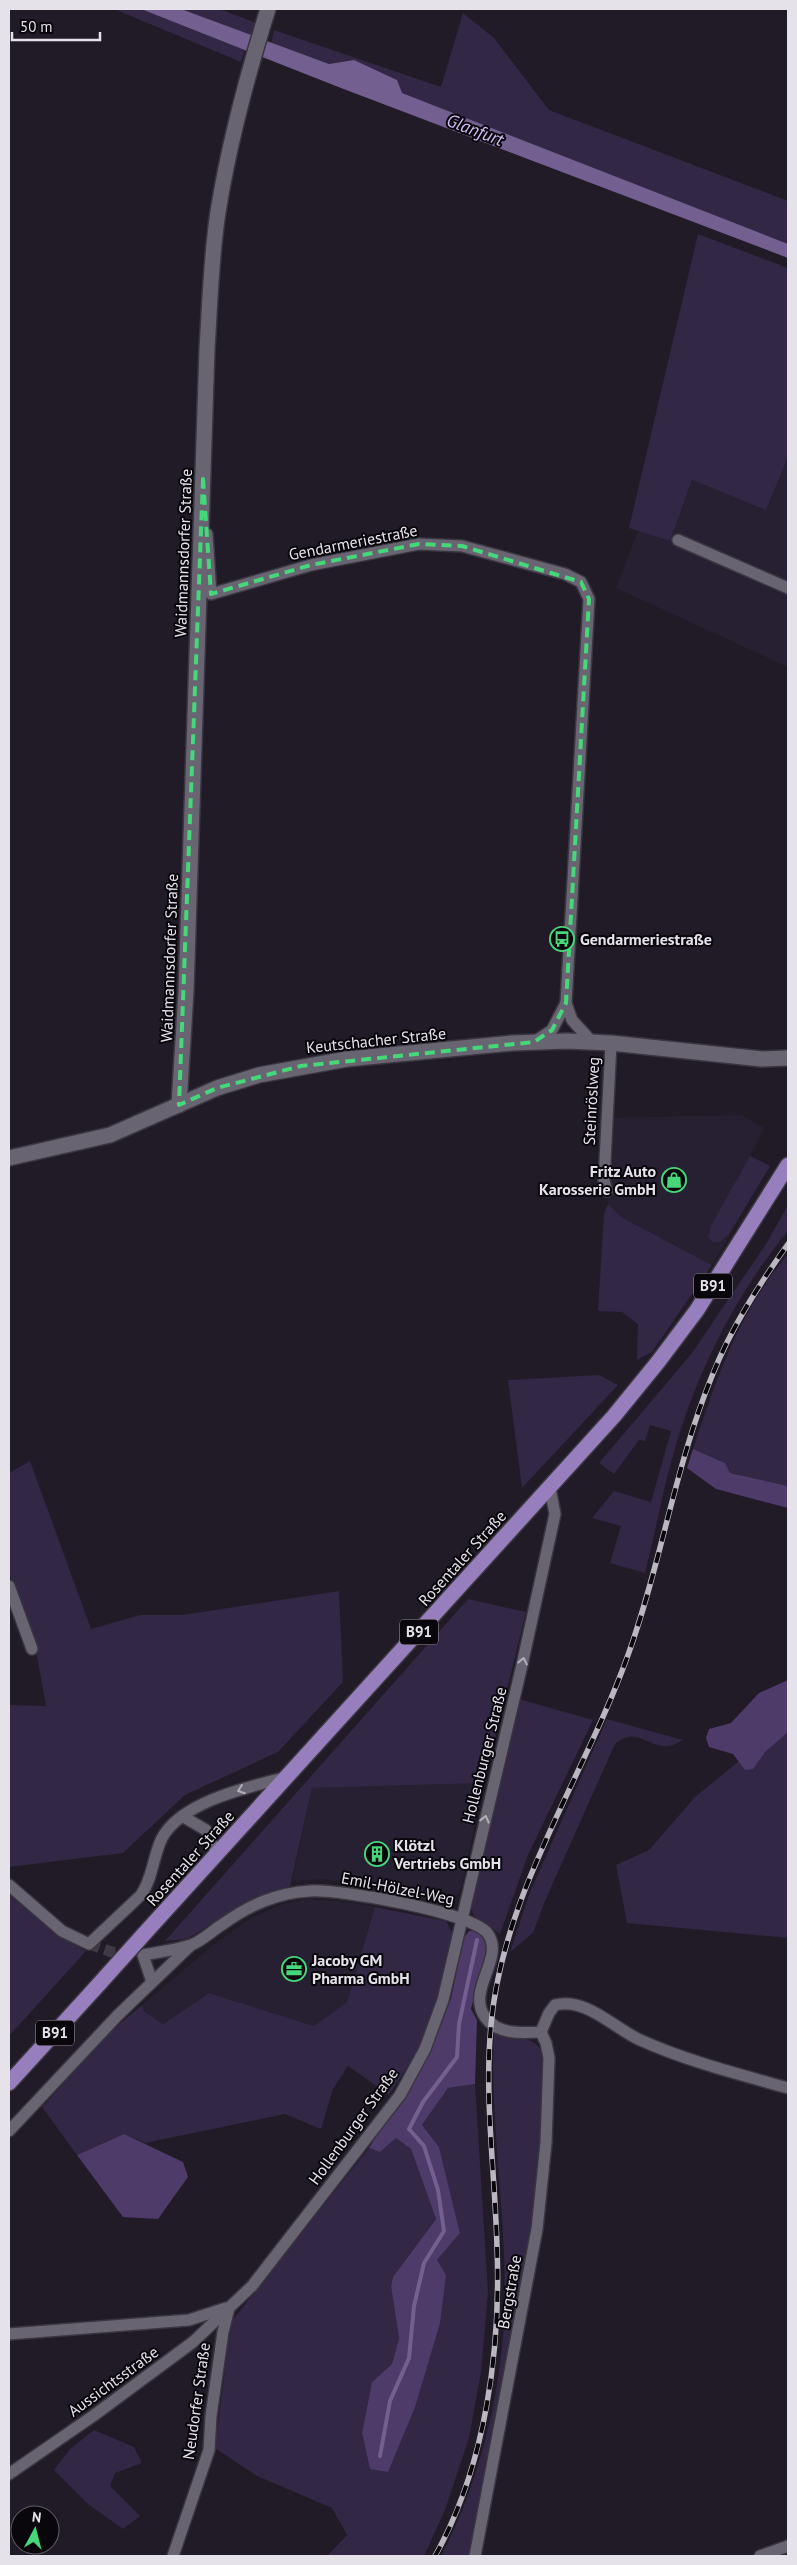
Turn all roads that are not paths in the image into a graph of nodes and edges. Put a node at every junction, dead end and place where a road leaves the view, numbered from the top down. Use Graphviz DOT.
graph roads {
  1 [pos="268,9"];
  2 [pos="203,479"];
  3 [pos="678,540"];
  4 [pos="788,588"];
  5 [pos="567,1012"];
  6 [pos="567,1041"];
  7 [pos="534,1042"];
  8 [pos="592,1042"];
  9 [pos="611,1043"];
  10 [pos="788,1058"];
  11 [pos="762,1059"];
  12 [pos="788,1068"];
  13 [pos="179,1105"];
  14 [pos="9,1158"];
  15 [pos="788,1165"];
  16 [pos="607,1191"];
  17 [pos="550,1488"];
  18 [pos="9,1586"];
  19 [pos="32,1649"];
  20 [pos="288,1776"];
  21 [pos="182,1816"];
  22 [pos="217,1854"];
  23 [pos="9,1885"];
  24 [pos="461,1918"];
  25 [pos="192,1944"];
  26 [pos="152,1982"];
  27 [pos="540,2032"];
  28 [pos="9,2083"];
  29 [pos="788,2088"];
  30 [pos="9,2131"];
  31 [pos="230,2307"];
  32 [pos="9,2334"];
  33 [pos="9,2474"];
  34 [pos="788,2546"];
  35 [pos="173,2556"];
  36 [pos="475,2556"];
  37 [pos="760,2556"];
  1 -- 2 [label="street, Waidmannsdorfer Straße"];
  2 -- 5 [label="street, Gendarmeriestraße"];
  2 -- 13 [label="street, Waidmannsdorfer Straße"];
  3 -- 4 [label="street"];
  5 -- 6 [label="street, Gendarmeriestraße"];
  5 -- 7 [label="street"];
  5 -- 8 [label="street"];
  6 -- 7 [label="street, Keutschacher Straße"];
  6 -- 8 [label="street, Keutschacher Straße"];
  7 -- 13 [label="street, Keutschacher Straße"];
  8 -- 9 [label="street, Keutschacher Straße"];
  9 -- 11 [label="street, Keutschacher Straße"];
  9 -- 16 [label="street, Steinröslweg"];
  10 -- 11 [label="street"];
  11 -- 12 [label="street"];
  13 -- 14 [label="street, Keutschacher Straße"];
  15 -- 17 [label="main road, Rosentaler Straße / B91"];
  17 -- 20 [label="main road, Rosentaler Straße / B91"];
  24 -- 17 [label="street, Hollenburger Straße, one-way"];
  18 -- 19 [label="street"];
  20 -- 21 [label="street, one-way"];
  20 -- 22 [label="main road, Rosentaler Straße / B91"];
  21 -- 22 [label="street"];
  21 -- 23 [label="street"];
  22 -- 28 [label="main road, Rosentaler Straße / B91, bridge"];
  24 -- 25 [label="street, Emil-Hölzel-Weg"];
  24 -- 27 [label="street, Emil-Hölzel-Weg"];
  24 -- 31 [label="street, Hollenburger Straße"];
  25 -- 26 [label="street, Emil-Hölzel-Weg"];
  25 -- 26 [label="street, Emil-Hölzel-Weg"];
  26 -- 30 [label="street, Emil-Hölzel-Weg"];
  27 -- 29 [label="street"];
  27 -- 36 [label="street, Bergstraße"];
  31 -- 32 [label="street, Hollenburger Straße"];
  31 -- 33 [label="street, Aussichtsstraße"];
  31 -- 35 [label="street, Neudorfer Straße"];
  34 -- 37 [label="street"];
}
